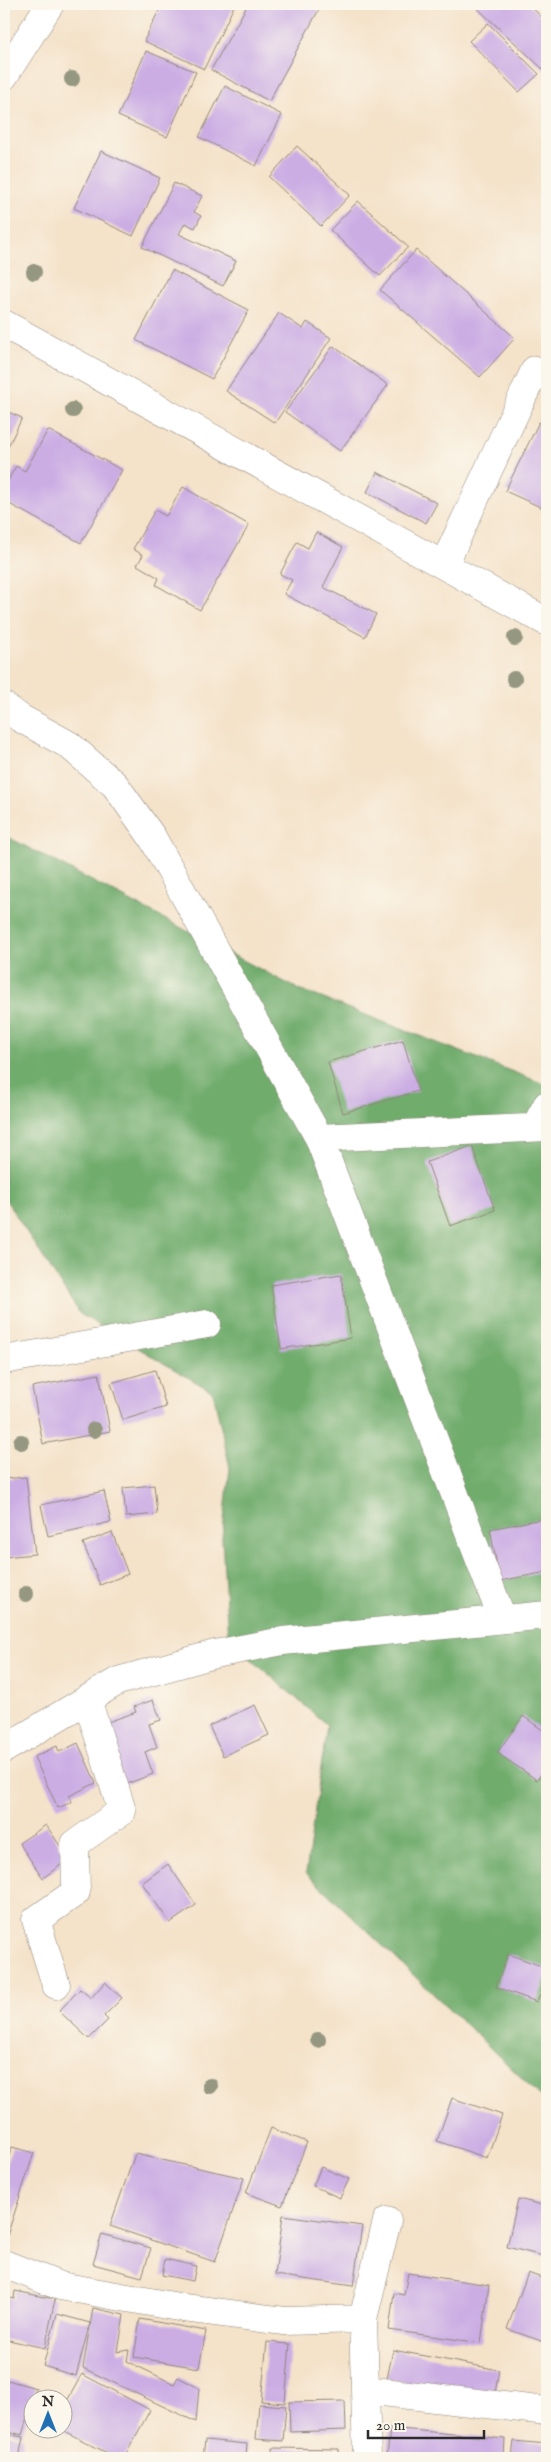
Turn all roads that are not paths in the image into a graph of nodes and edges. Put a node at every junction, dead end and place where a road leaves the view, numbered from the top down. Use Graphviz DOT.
graph roads {
  1 [pos="50,4"];
  2 [pos="4,76"];
  3 [pos="4,324"];
  4 [pos="547,377"];
  5 [pos="444,565"];
  6 [pos="547,622"];
  7 [pos="4,706"];
  8 [pos="543,1120"];
  9 [pos="319,1138"];
  10 [pos="207,1324"];
  11 [pos="4,1360"];
  12 [pos="547,1615"];
  13 [pos="502,1618"];
  14 [pos="87,1699"];
  15 [pos="4,1749"];
  16 [pos="56,1985"];
  17 [pos="388,2221"];
  18 [pos="4,2264"];
  19 [pos="363,2318"];
  20 [pos="365,2390"];
  21 [pos="547,2410"];
  22 [pos="367,2458"];
  1 -- 2 [label="street"];
  3 -- 5 [label="street"];
  4 -- 5 [label="street"];
  5 -- 6 [label="street"];
  7 -- 9 [label="street"];
  8 -- 9 [label="street"];
  9 -- 13 [label="street"];
  10 -- 11 [label="street"];
  12 -- 13 [label="street"];
  13 -- 14 [label="street"];
  14 -- 15 [label="street"];
  14 -- 16 [label="street"];
  17 -- 19 [label="street"];
  18 -- 19 [label="street"];
  19 -- 20 [label="street"];
  20 -- 21 [label="street"];
  20 -- 22 [label="street"];
}
